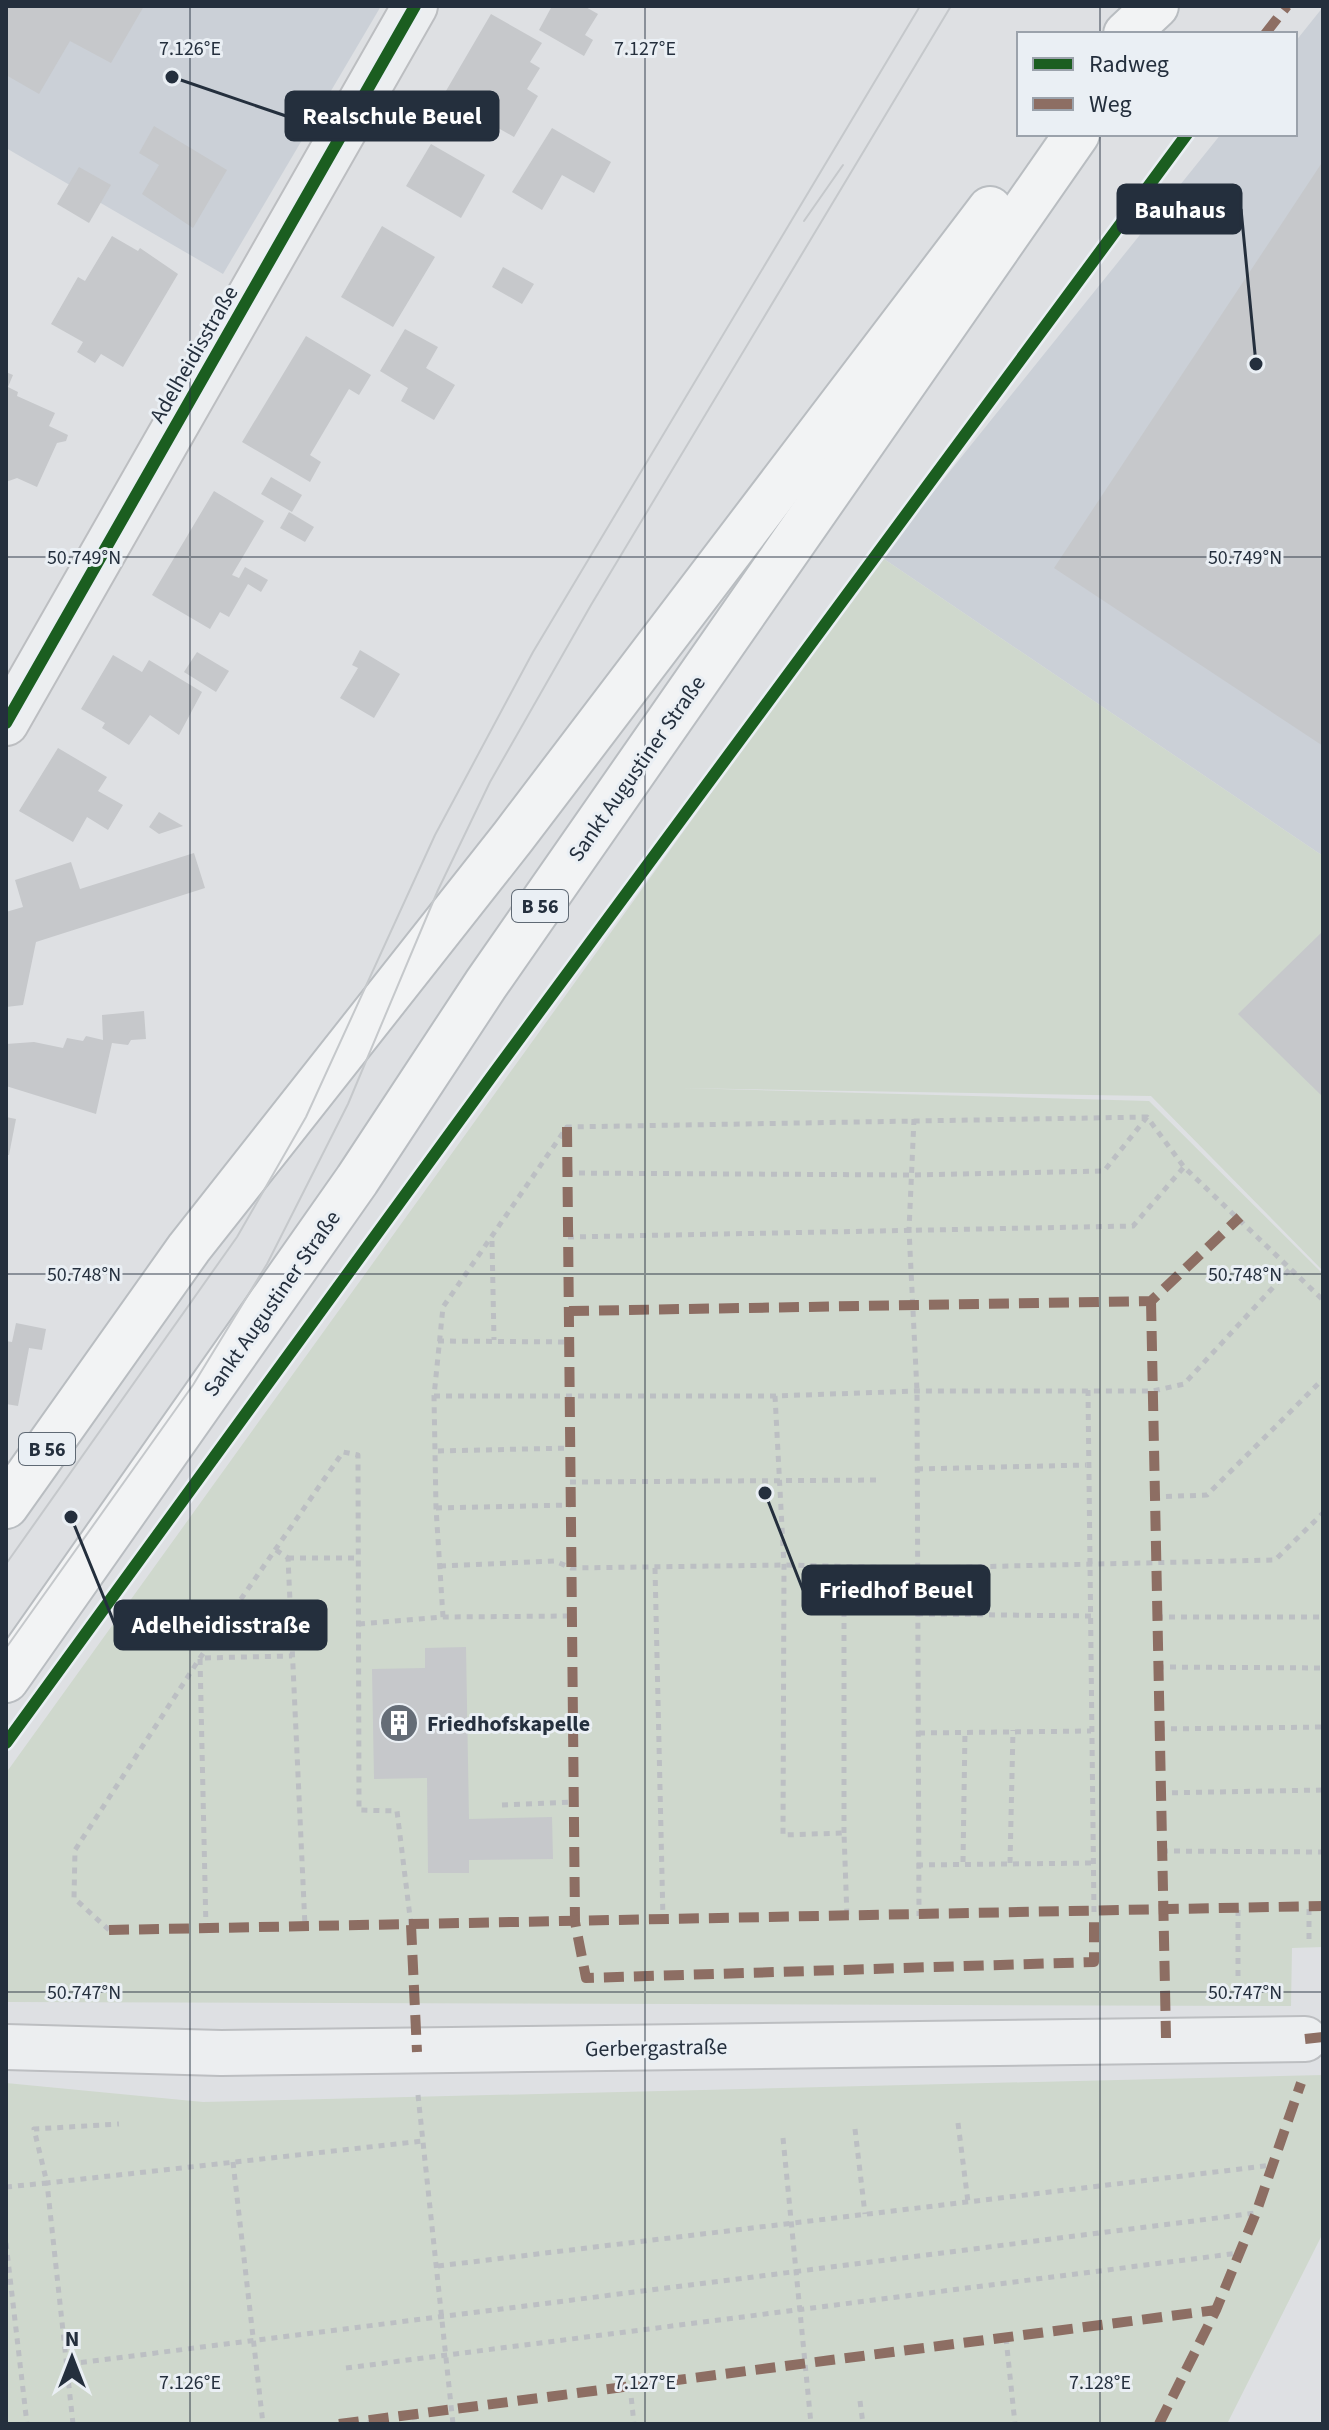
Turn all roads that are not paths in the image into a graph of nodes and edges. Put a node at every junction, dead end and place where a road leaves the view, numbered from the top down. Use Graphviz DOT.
graph roads {
  1 [pos="415,6"];
  2 [pos="1156,6"];
  3 [pos="1166,6"];
  4 [pos="1128,32"];
  5 [pos="1147,32"];
  6 [pos="1045,136"];
  7 [pos="1076,136"];
  8 [pos="6,723"];
  9 [pos="6,1506"];
  10 [pos="6,1680"];
  11 [pos="1305,2039"];
  12 [pos="6,2047"];
  1 -- 8 [label="street, Adelheidisstraße"];
  2 -- 4 [label="main road"];
  3 -- 5 [label="main road"];
  6 -- 9 [label="main road, B 56"];
  7 -- 10 [label="main road, Sankt Augustiner Straße / B 56"];
  11 -- 12 [label="street, Gerbergastraße"];
}
